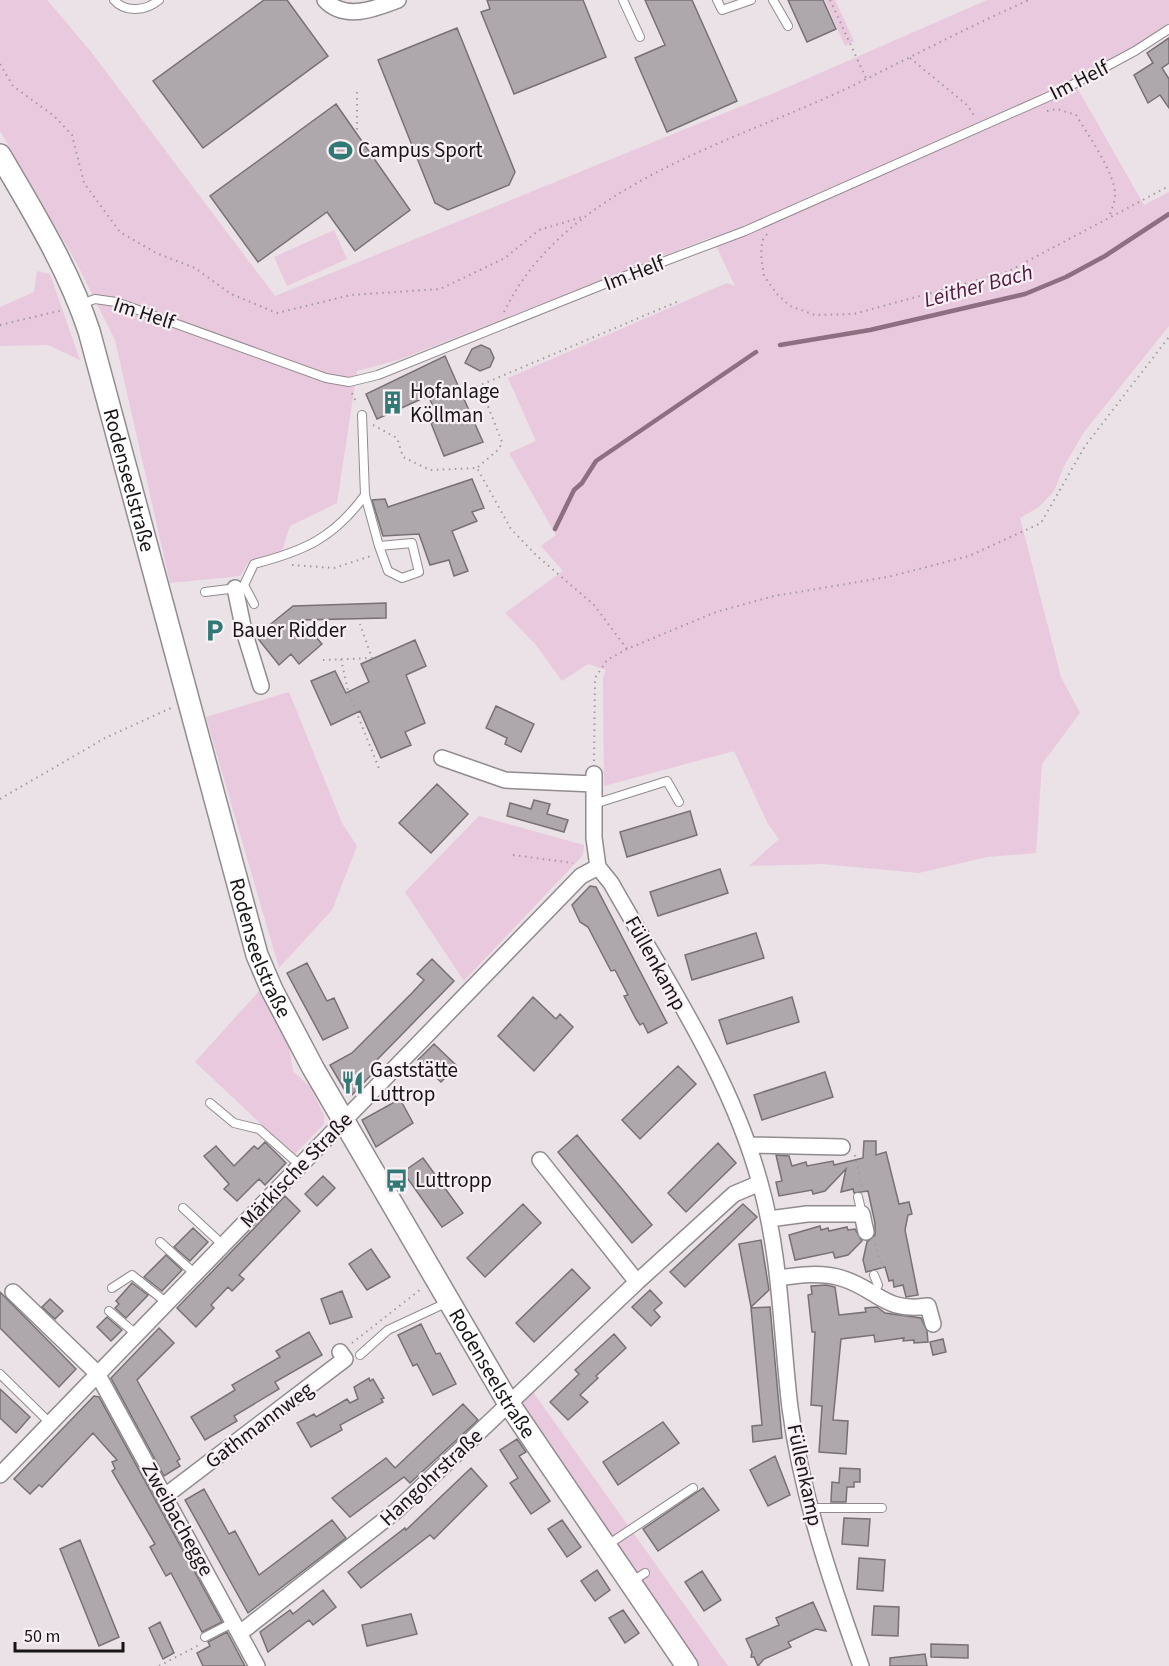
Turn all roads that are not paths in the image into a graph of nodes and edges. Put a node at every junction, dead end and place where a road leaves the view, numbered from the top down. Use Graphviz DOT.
graph roads {
  1 [pos="114,0"];
  2 [pos="159,0"];
  3 [pos="325,0"];
  4 [pos="398,0"];
  5 [pos="623,0"];
  6 [pos="717,0"];
  7 [pos="751,0"];
  8 [pos="773,0"];
  9 [pos="788,26"];
  10 [pos="1169,29"];
  11 [pos="640,37"];
  12 [pos="0,155"];
  13 [pos="80,304"];
  14 [pos="362,415"];
  15 [pos="365,495"];
  16 [pos="380,550"];
  17 [pos="239,586"];
  18 [pos="205,592"];
  19 [pos="254,604"];
  20 [pos="261,686"];
  21 [pos="442,758"];
  22 [pos="679,802"];
  23 [pos="594,804"];
  24 [pos="598,867"];
  25 [pos="210,1103"];
  26 [pos="345,1120"];
  27 [pos="748,1145"];
  28 [pos="842,1147"];
  29 [pos="540,1160"];
  30 [pos="301,1166"];
  31 [pos="760,1183"];
  32 [pos="183,1208"];
  33 [pos="769,1219"];
  34 [pos="866,1232"];
  35 [pos="160,1242"];
  36 [pos="223,1245"];
  37 [pos="195,1274"];
  38 [pos="779,1278"];
  39 [pos="637,1282"];
  40 [pos="112,1288"];
  41 [pos="13,1292"];
  42 [pos="449,1302"];
  43 [pos="166,1303"];
  44 [pos="110,1311"];
  45 [pos="933,1324"];
  46 [pos="136,1334"];
  47 [pos="340,1352"];
  48 [pos="360,1355"];
  49 [pos="97,1373"];
  50 [pos="0,1374"];
  51 [pos="509,1404"];
  52 [pos="50,1423"];
  53 [pos="1,1470"];
  54 [pos="693,1488"];
  55 [pos="165,1496"];
  56 [pos="810,1508"];
  57 [pos="882,1508"];
  58 [pos="605,1547"];
  59 [pos="237,1628"];
  60 [pos="206,1637"];
  61 [pos="257,1666"];
  62 [pos="687,1666"];
  63 [pos="861,1666"];
  1 -- 2 [label="lane"];
  3 -- 4 [label="street"];
  5 -- 11 [label="lane"];
  6 -- 7 [label="lane"];
  8 -- 9 [label="lane"];
  10 -- 13 [label="lane, Im Helf"];
  12 -- 13 [label="main road, Rodenseelstraße"];
  13 -- 26 [label="main road, Rodenseelstraße"];
  14 -- 15 [label="lane"];
  15 -- 16 [label="lane"];
  15 -- 17 [label="lane"];
  16 -- 16 [label="lane"];
  17 -- 18 [label="lane"];
  17 -- 19 [label="lane"];
  17 -- 20 [label="street"];
  21 -- 23 [label="street, Füllenkamp"];
  22 -- 23 [label="lane"];
  23 -- 24 [label="street, Füllenkamp"];
  24 -- 26 [label="street, Märkische Straße"];
  24 -- 27 [label="street, Füllenkamp"];
  25 -- 30 [label="lane"];
  26 -- 30 [label="street, Märkische Straße"];
  26 -- 42 [label="main road, Rodenseelstraße"];
  27 -- 28 [label="street"];
  27 -- 31 [label="street, Füllenkamp"];
  29 -- 39 [label="street"];
  30 -- 36 [label="street, Märkische Straße"];
  31 -- 33 [label="street, Füllenkamp"];
  31 -- 39 [label="street, Hangohrstraße"];
  32 -- 36 [label="lane"];
  33 -- 34 [label="street"];
  33 -- 38 [label="street, Füllenkamp"];
  35 -- 37 [label="lane"];
  36 -- 37 [label="street, Märkische Straße"];
  37 -- 43 [label="street, Märkische Straße"];
  38 -- 45 [label="street"];
  38 -- 56 [label="street, Füllenkamp"];
  39 -- 51 [label="street, Hangohrstraße"];
  40 -- 43 [label="lane"];
  41 -- 49 [label="street"];
  42 -- 48 [label="lane"];
  42 -- 51 [label="main road, Rodenseelstraße"];
  43 -- 46 [label="street, Märkische Straße"];
  44 -- 46 [label="lane"];
  46 -- 49 [label="street, Märkische Straße"];
  47 -- 55 [label="street, Gathmannweg"];
  49 -- 52 [label="street, Märkische Straße"];
  49 -- 55 [label="street, Zweibachegge"];
  50 -- 52 [label="lane"];
  51 -- 58 [label="main road, Rodenseelstraße"];
  51 -- 59 [label="street, Hangohrstraße"];
  52 -- 53 [label="street, Märkische Straße"];
  54 -- 58 [label="lane"];
  55 -- 59 [label="street, Zweibachegge"];
  56 -- 57 [label="lane"];
  56 -- 63 [label="street, Füllenkamp"];
  58 -- 62 [label="main road, Rodenseelstraße"];
  59 -- 60 [label="lane"];
  59 -- 61 [label="street, Zweibachegge"];
}
